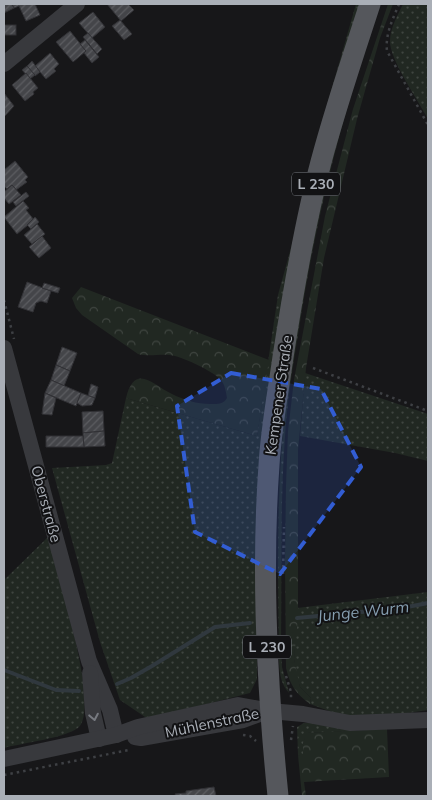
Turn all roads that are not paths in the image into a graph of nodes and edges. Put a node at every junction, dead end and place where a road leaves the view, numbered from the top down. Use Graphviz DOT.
graph roads {
  1 [pos="76,4"];
  2 [pos="370,4"];
  3 [pos="4,64"];
  4 [pos="4,348"];
  5 [pos="88,661"];
  6 [pos="270,711"];
  7 [pos="428,720"];
  8 [pos="116,735"];
  9 [pos="99,739"];
  10 [pos="4,759"];
  11 [pos="278,796"];
  1 -- 3 [label="street"];
  2 -- 6 [label="main road, Kempener Straße / L 230"];
  4 -- 5 [label="street, Oberstraße"];
  5 -- 8 [label="street, Oberstraße"];
  5 -- 9 [label="street, Oberstraße, one-way"];
  6 -- 7 [label="street"];
  6 -- 8 [label="street, Mühlenstraße"];
  6 -- 11 [label="main road, Kempener Straße / L 230"];
  8 -- 9 [label="street, Mühlenstraße"];
  9 -- 10 [label="street, Mühlenstraße"];
}
